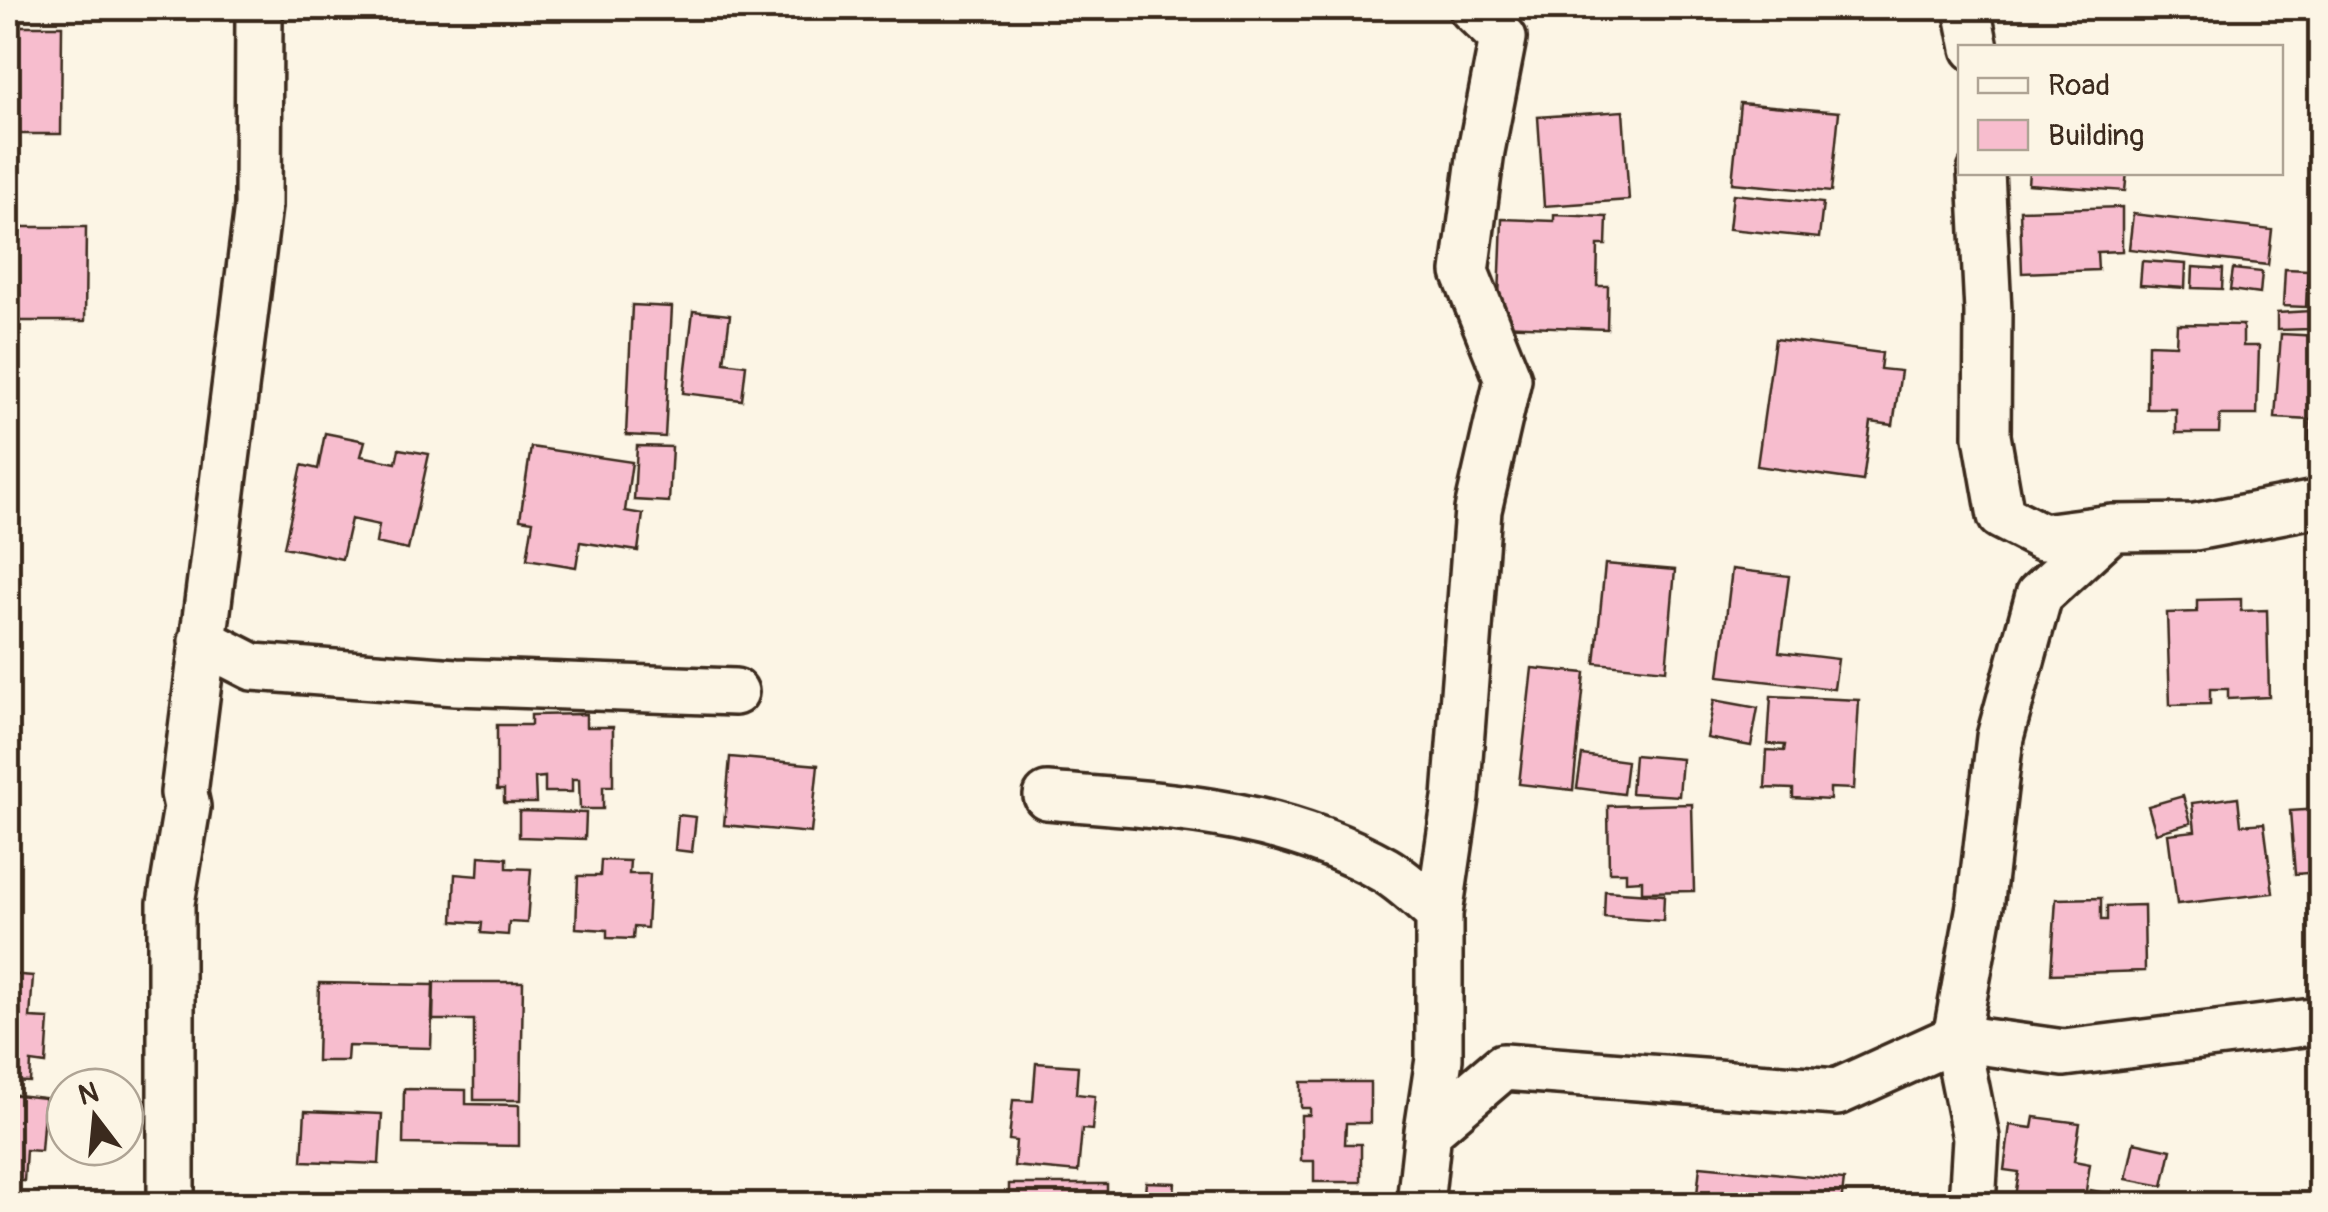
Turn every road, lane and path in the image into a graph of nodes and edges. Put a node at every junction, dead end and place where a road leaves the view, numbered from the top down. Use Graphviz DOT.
graph roads {
  1 [pos="259,8"];
  2 [pos="1472,8"];
  3 [pos="1967,8"];
  4 [pos="1974,45"];
  5 [pos="1982,175"];
  6 [pos="2320,503"];
  7 [pos="2112,528"];
  8 [pos="202,642"];
  9 [pos="735,692"];
  10 [pos="1047,796"];
  11 [pos="1439,914"];
  12 [pos="2320,1021"];
  13 [pos="1956,1038"];
  14 [pos="1428,1131"];
  15 [pos="171,1204"];
  16 [pos="1420,1204"];
  17 [pos="1972,1204"];
  1 -- 8 [label="street"];
  2 -- 11 [label="street"];
  3 -- 4 [label="street"];
  5 -- 7 [label="street"];
  6 -- 7 [label="street"];
  7 -- 13 [label="street"];
  8 -- 9 [label="street"];
  8 -- 15 [label="street"];
  10 -- 11 [label="street"];
  11 -- 14 [label="street"];
  12 -- 13 [label="street"];
  13 -- 14 [label="street"];
  13 -- 17 [label="street"];
  14 -- 16 [label="street"];
}
